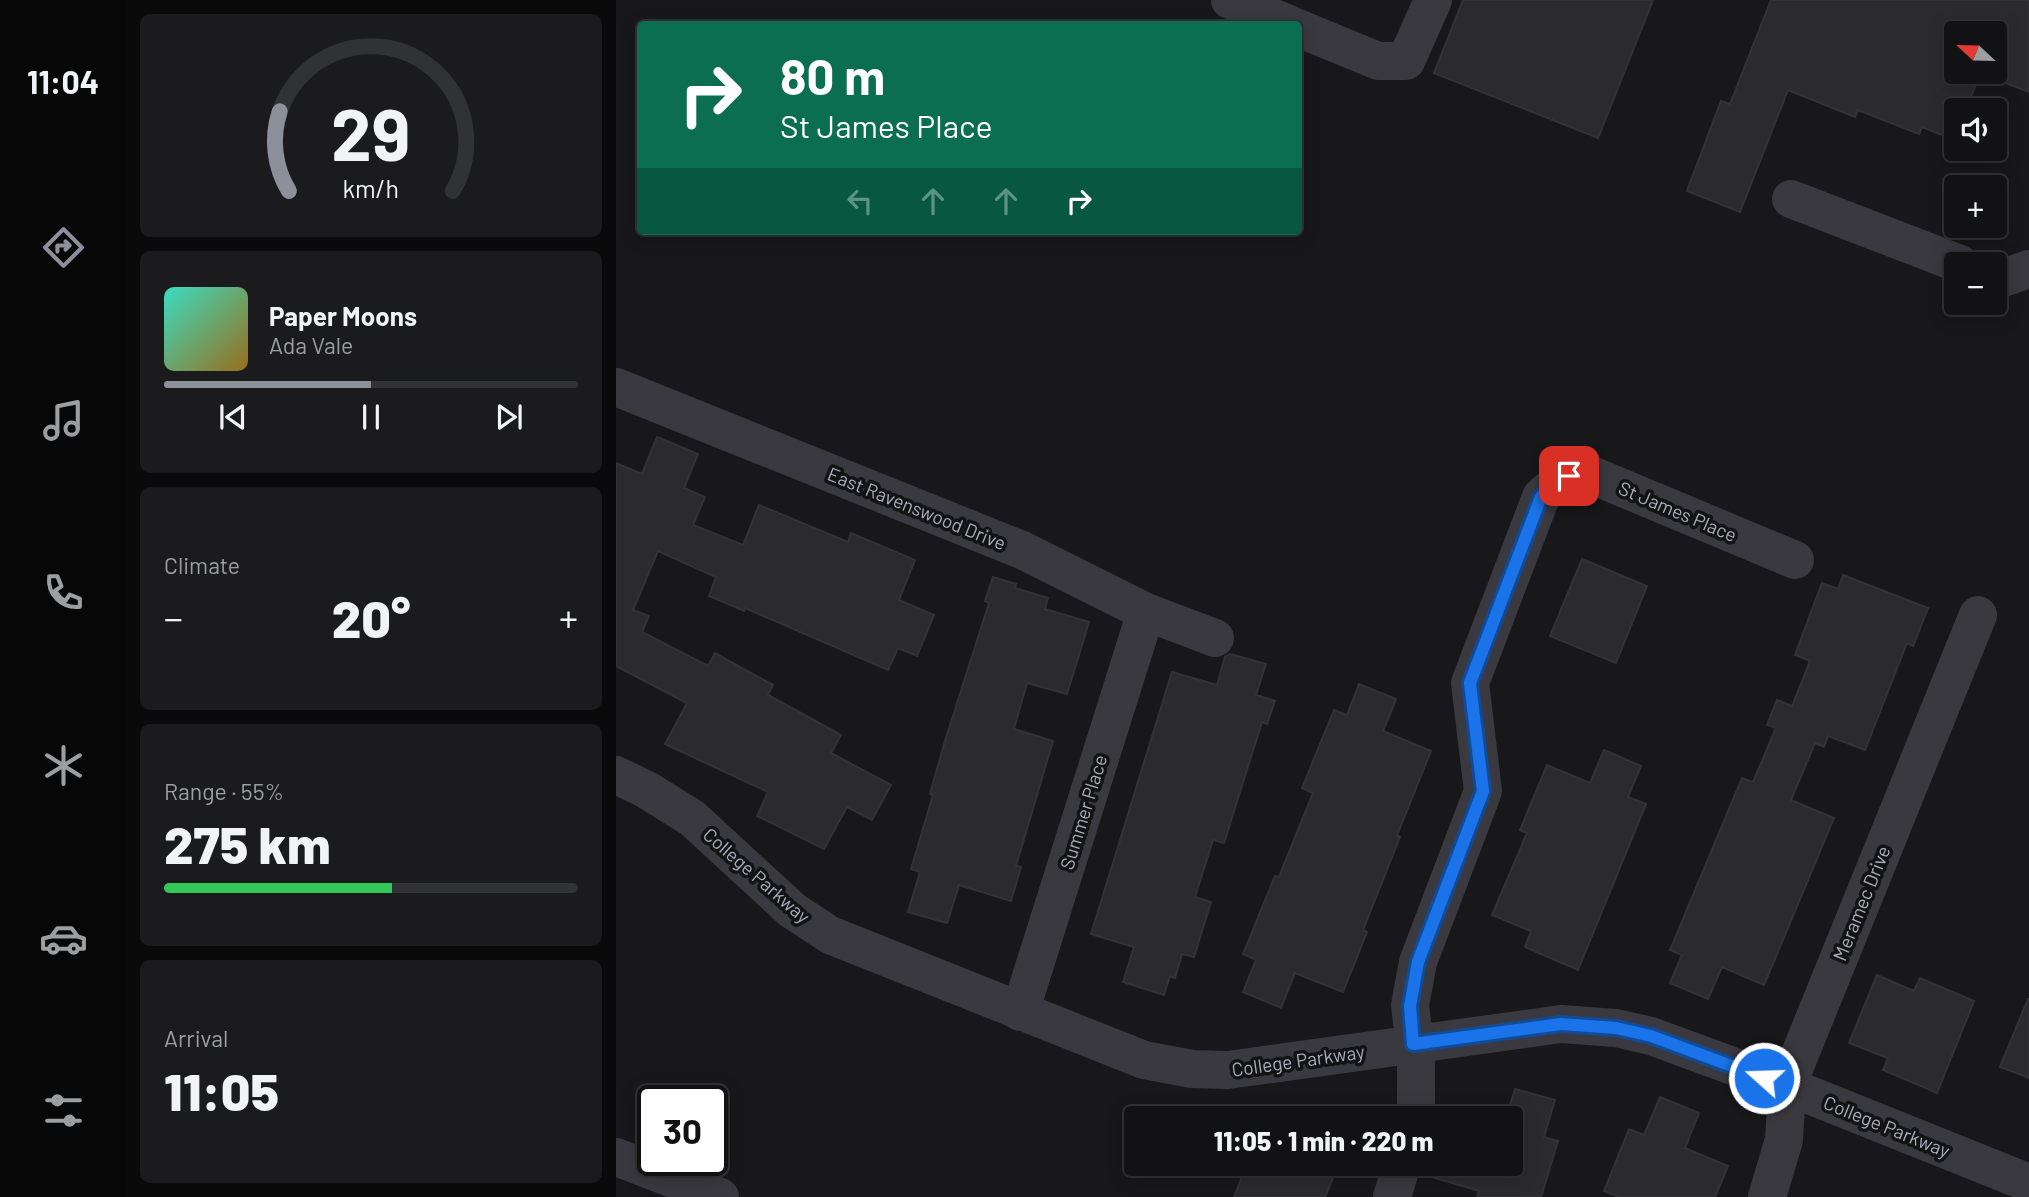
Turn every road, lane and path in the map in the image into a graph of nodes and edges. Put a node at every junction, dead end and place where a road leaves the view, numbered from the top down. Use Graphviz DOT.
graph roads {
  1 [pos="1230,0"];
  2 [pos="1433,0"];
  3 [pos="1282,21"];
  4 [pos="1302,30"];
  5 [pos="1791,199"];
  6 [pos="1944,258"];
  7 [pos="2029,268"];
  8 [pos="2007,276"];
  9 [pos="616,387"];
  10 [pos="1795,560"];
  11 [pos="1146,611"];
  12 [pos="1978,615"];
  13 [pos="1215,638"];
  14 [pos="616,775"];
  15 [pos="1020,1012"];
  16 [pos="1413,1044"];
  17 [pos="1787,1086"];
  18 [pos="1416,1106"];
  19 [pos="616,1157"];
  20 [pos="1398,1176"];
  21 [pos="2029,1183"];
  22 [pos="720,1197"];
  23 [pos="1392,1197"];
  24 [pos="1768,1197"];
  1 -- 3 [label="street"];
  2 -- 4 [label="street"];
  5 -- 6 [label="street"];
  7 -- 8 [label="street"];
  9 -- 11 [label="street, East Ravenswood Drive"];
  10 -- 16 [label="street, St James Place"];
  11 -- 13 [label="street, East Ravenswood Drive"];
  11 -- 15 [label="street, Summer Place"];
  12 -- 17 [label="street, Meramec Drive"];
  14 -- 15 [label="street, College Parkway"];
  15 -- 16 [label="street, College Parkway"];
  16 -- 17 [label="street, College Parkway"];
  16 -- 18 [label="street, St James Place"];
  17 -- 21 [label="street, College Parkway"];
  17 -- 24 [label="street, Meramec Drive"];
  19 -- 22 [label="street"];
  20 -- 23 [label="street"];
}
